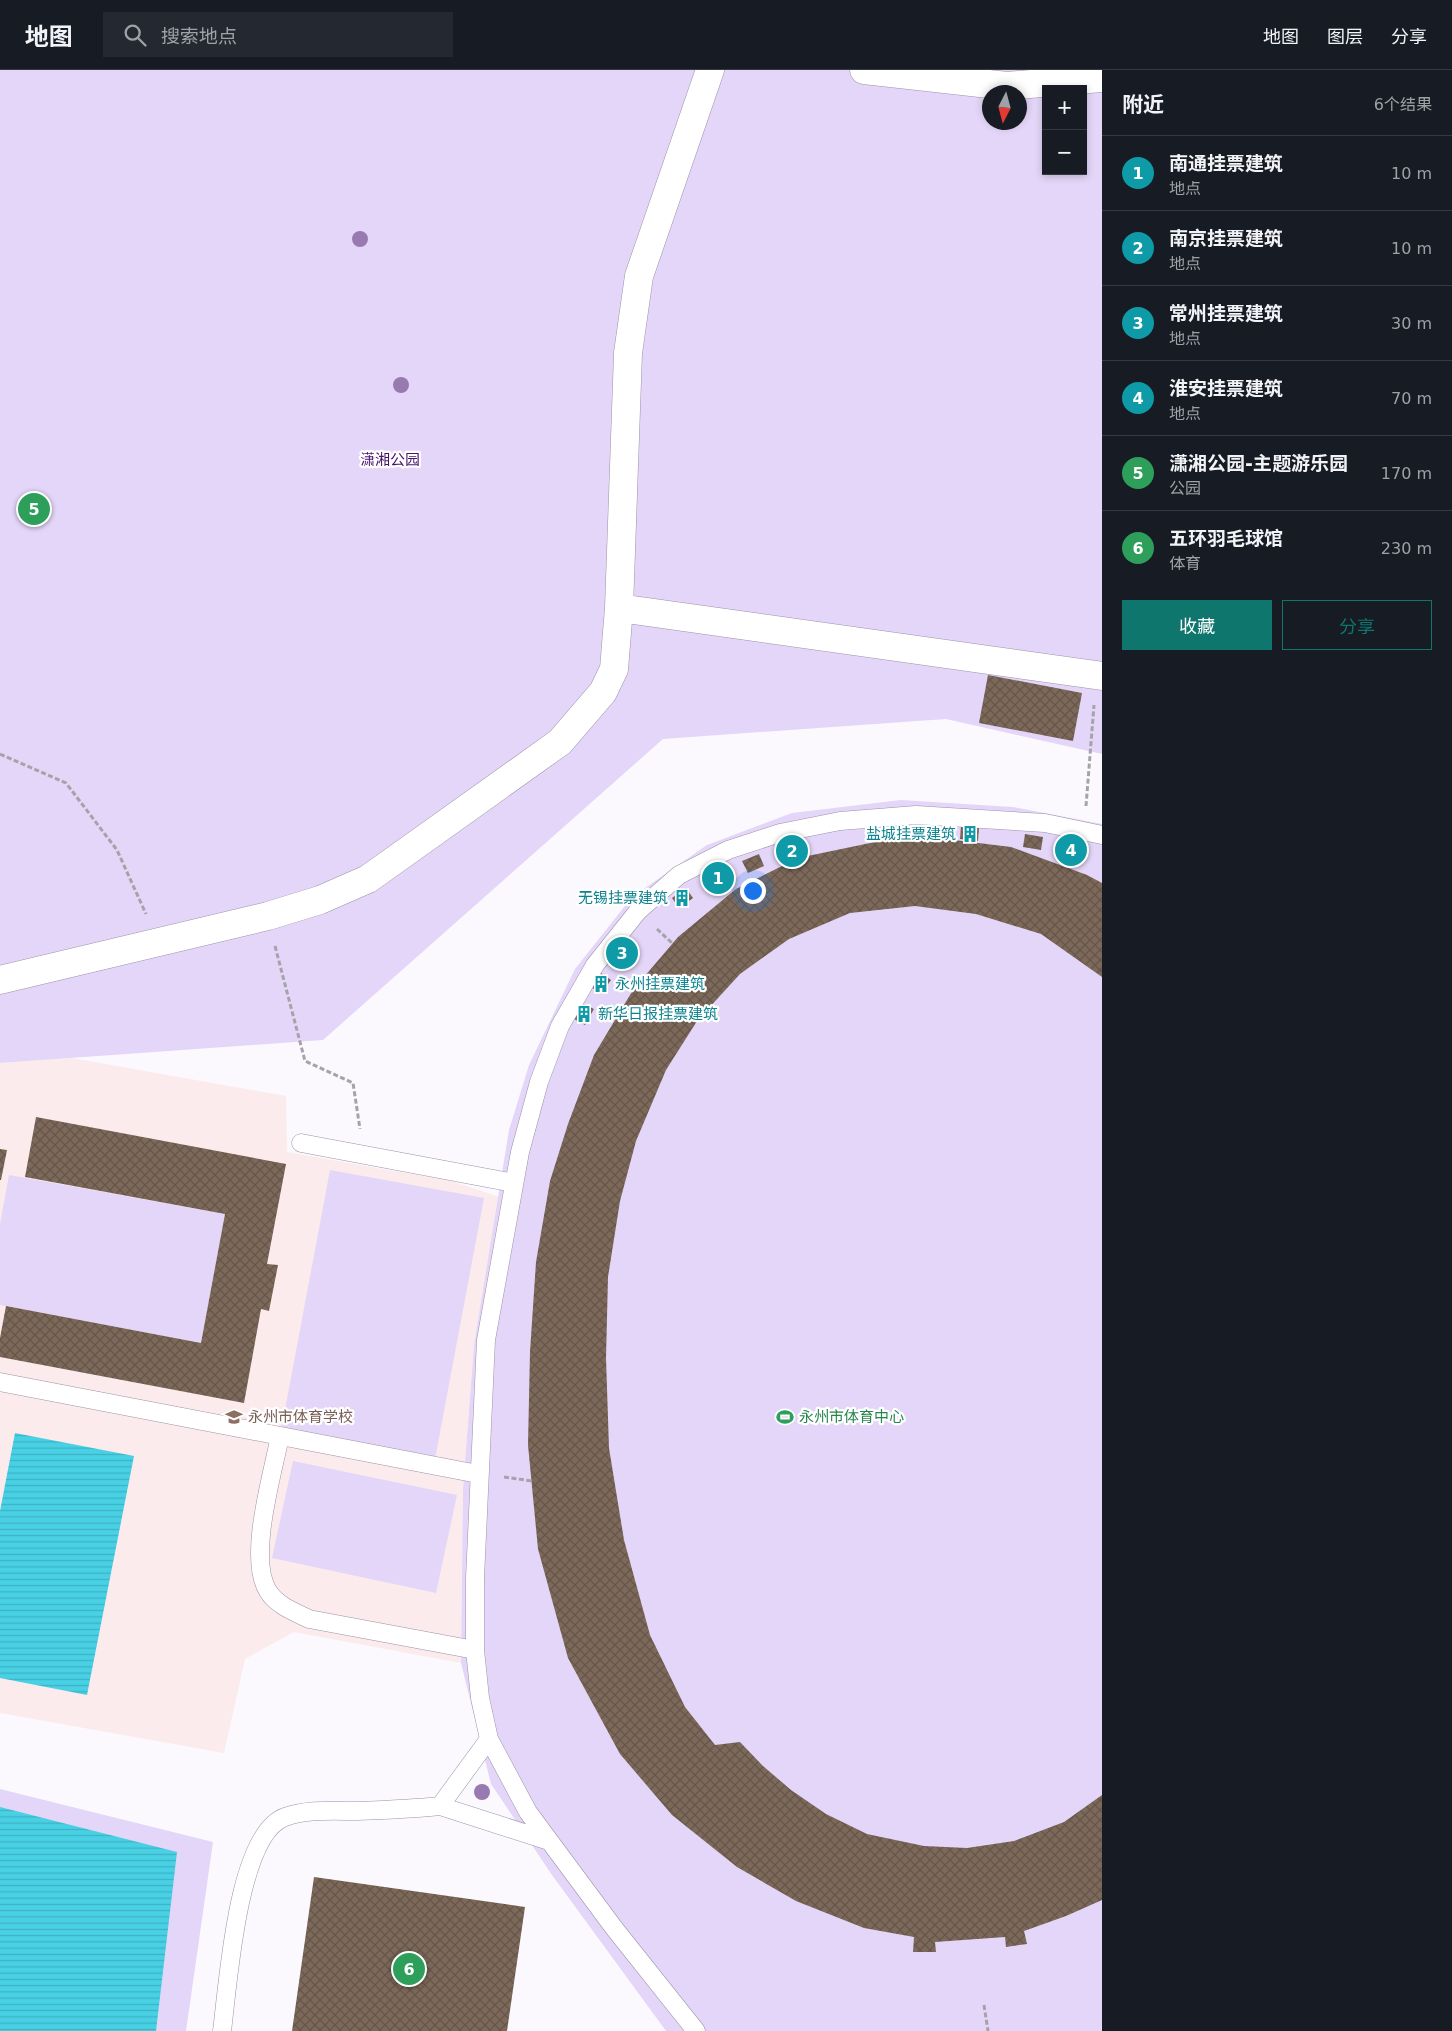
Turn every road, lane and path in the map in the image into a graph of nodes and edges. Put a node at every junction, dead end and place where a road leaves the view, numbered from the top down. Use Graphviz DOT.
graph roads {
  1 [pos="710,70"];
  2 [pos="864,70"];
  3 [pos="1102,78"];
  4 [pos="619,608"];
  5 [pos="1099,675"];
  6 [pos="0,754"];
  7 [pos="1084,830"];
  8 [pos="1102,835"];
  9 [pos="268,916"];
  10 [pos="159,942"];
  11 [pos="0,980"];
  12 [pos="301,1143"];
  13 [pos="365,1155"];
  14 [pos="514,1183"];
  15 [pos="0,1382"];
  16 [pos="280,1436"];
  17 [pos="478,1474"];
  18 [pos="475,1650"];
  19 [pos="489,1739"];
  20 [pos="440,1806"];
  21 [pos="549,1841"];
  22 [pos="984,2005"];
  23 [pos="222,2031"];
  24 [pos="696,2031"];
  25 [pos="988,2031"];
  1 -- 4 [label="street"];
  2 -- 3 [label="street"];
  4 -- 5 [label="street"];
  4 -- 9 [label="street"];
  5 -- 7 [label="path"];
  6 -- 10 [label="path"];
  7 -- 8 [label="lane"];
  7 -- 14 [label="lane"];
  9 -- 10 [label="street"];
  9 -- 13 [label="path"];
  10 -- 11 [label="street"];
  12 -- 13 [label="lane"];
  13 -- 14 [label="lane"];
  14 -- 17 [label="lane"];
  15 -- 16 [label="lane"];
  16 -- 17 [label="lane"];
  16 -- 18 [label="lane"];
  17 -- 18 [label="lane"];
  18 -- 19 [label="lane"];
  19 -- 20 [label="lane"];
  19 -- 21 [label="lane"];
  20 -- 21 [label="lane"];
  20 -- 23 [label="lane"];
  21 -- 24 [label="lane"];
  22 -- 25 [label="path"];
}
